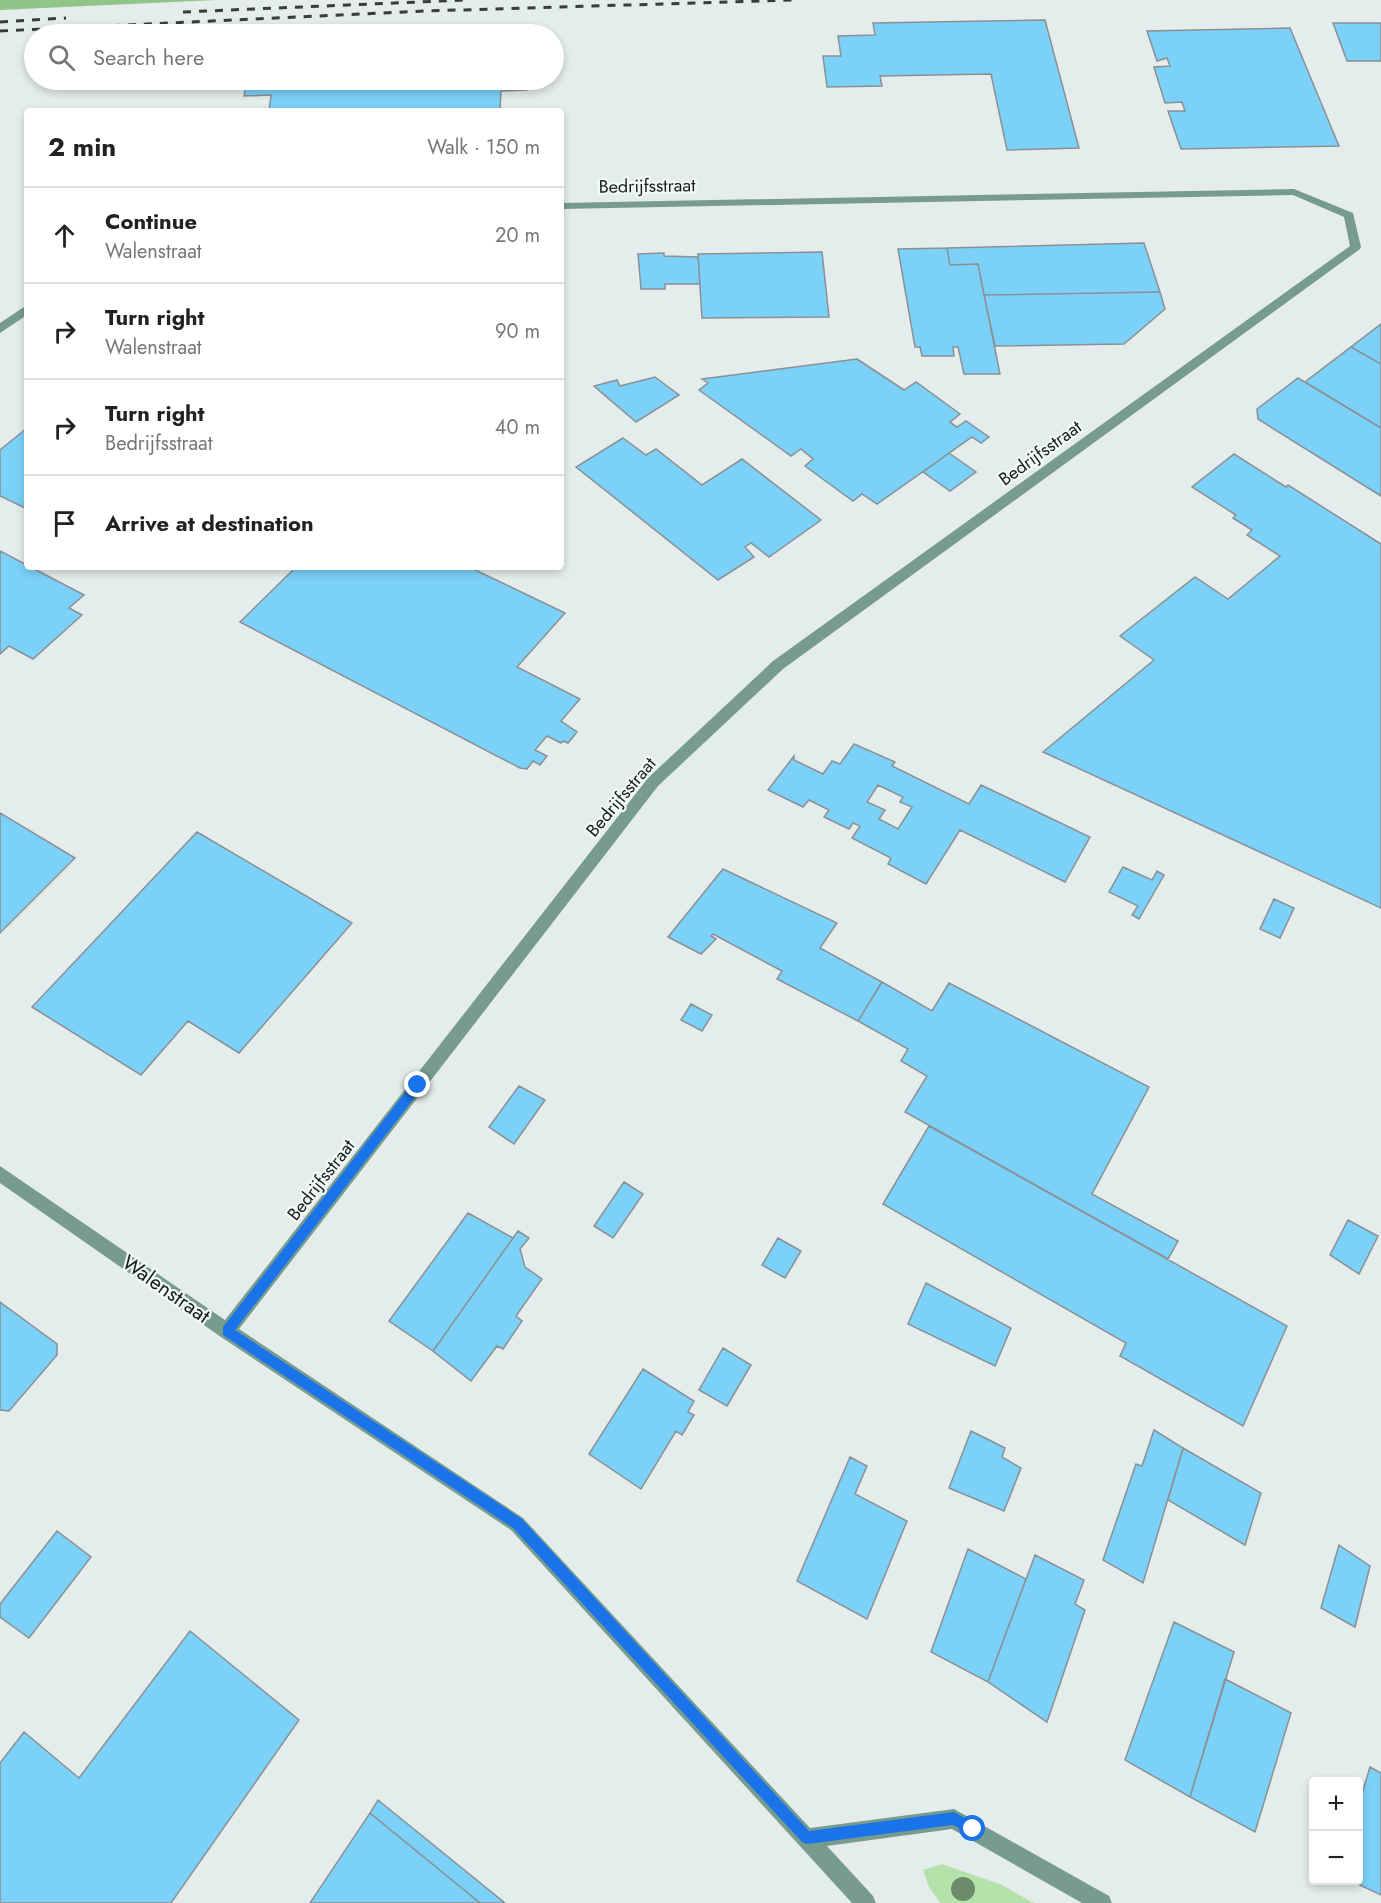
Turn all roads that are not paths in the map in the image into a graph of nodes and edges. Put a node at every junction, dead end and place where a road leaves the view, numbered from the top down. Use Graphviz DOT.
graph roads {
  1 [pos="564,206"];
  2 [pos="24,311"];
  3 [pos="0,329"];
  4 [pos="0,1174"];
  5 [pos="227,1331"];
  6 [pos="807,1838"];
  7 [pos="866,1903"];
  8 [pos="1102,1903"];
  1 -- 5 [label="street, Bedrijfsstraat"];
  2 -- 3 [label="street"];
  4 -- 5 [label="street, Walenstraat"];
  5 -- 6 [label="street, Walenstraat"];
  6 -- 7 [label="street, Walenstraat"];
  6 -- 8 [label="street"];
}
